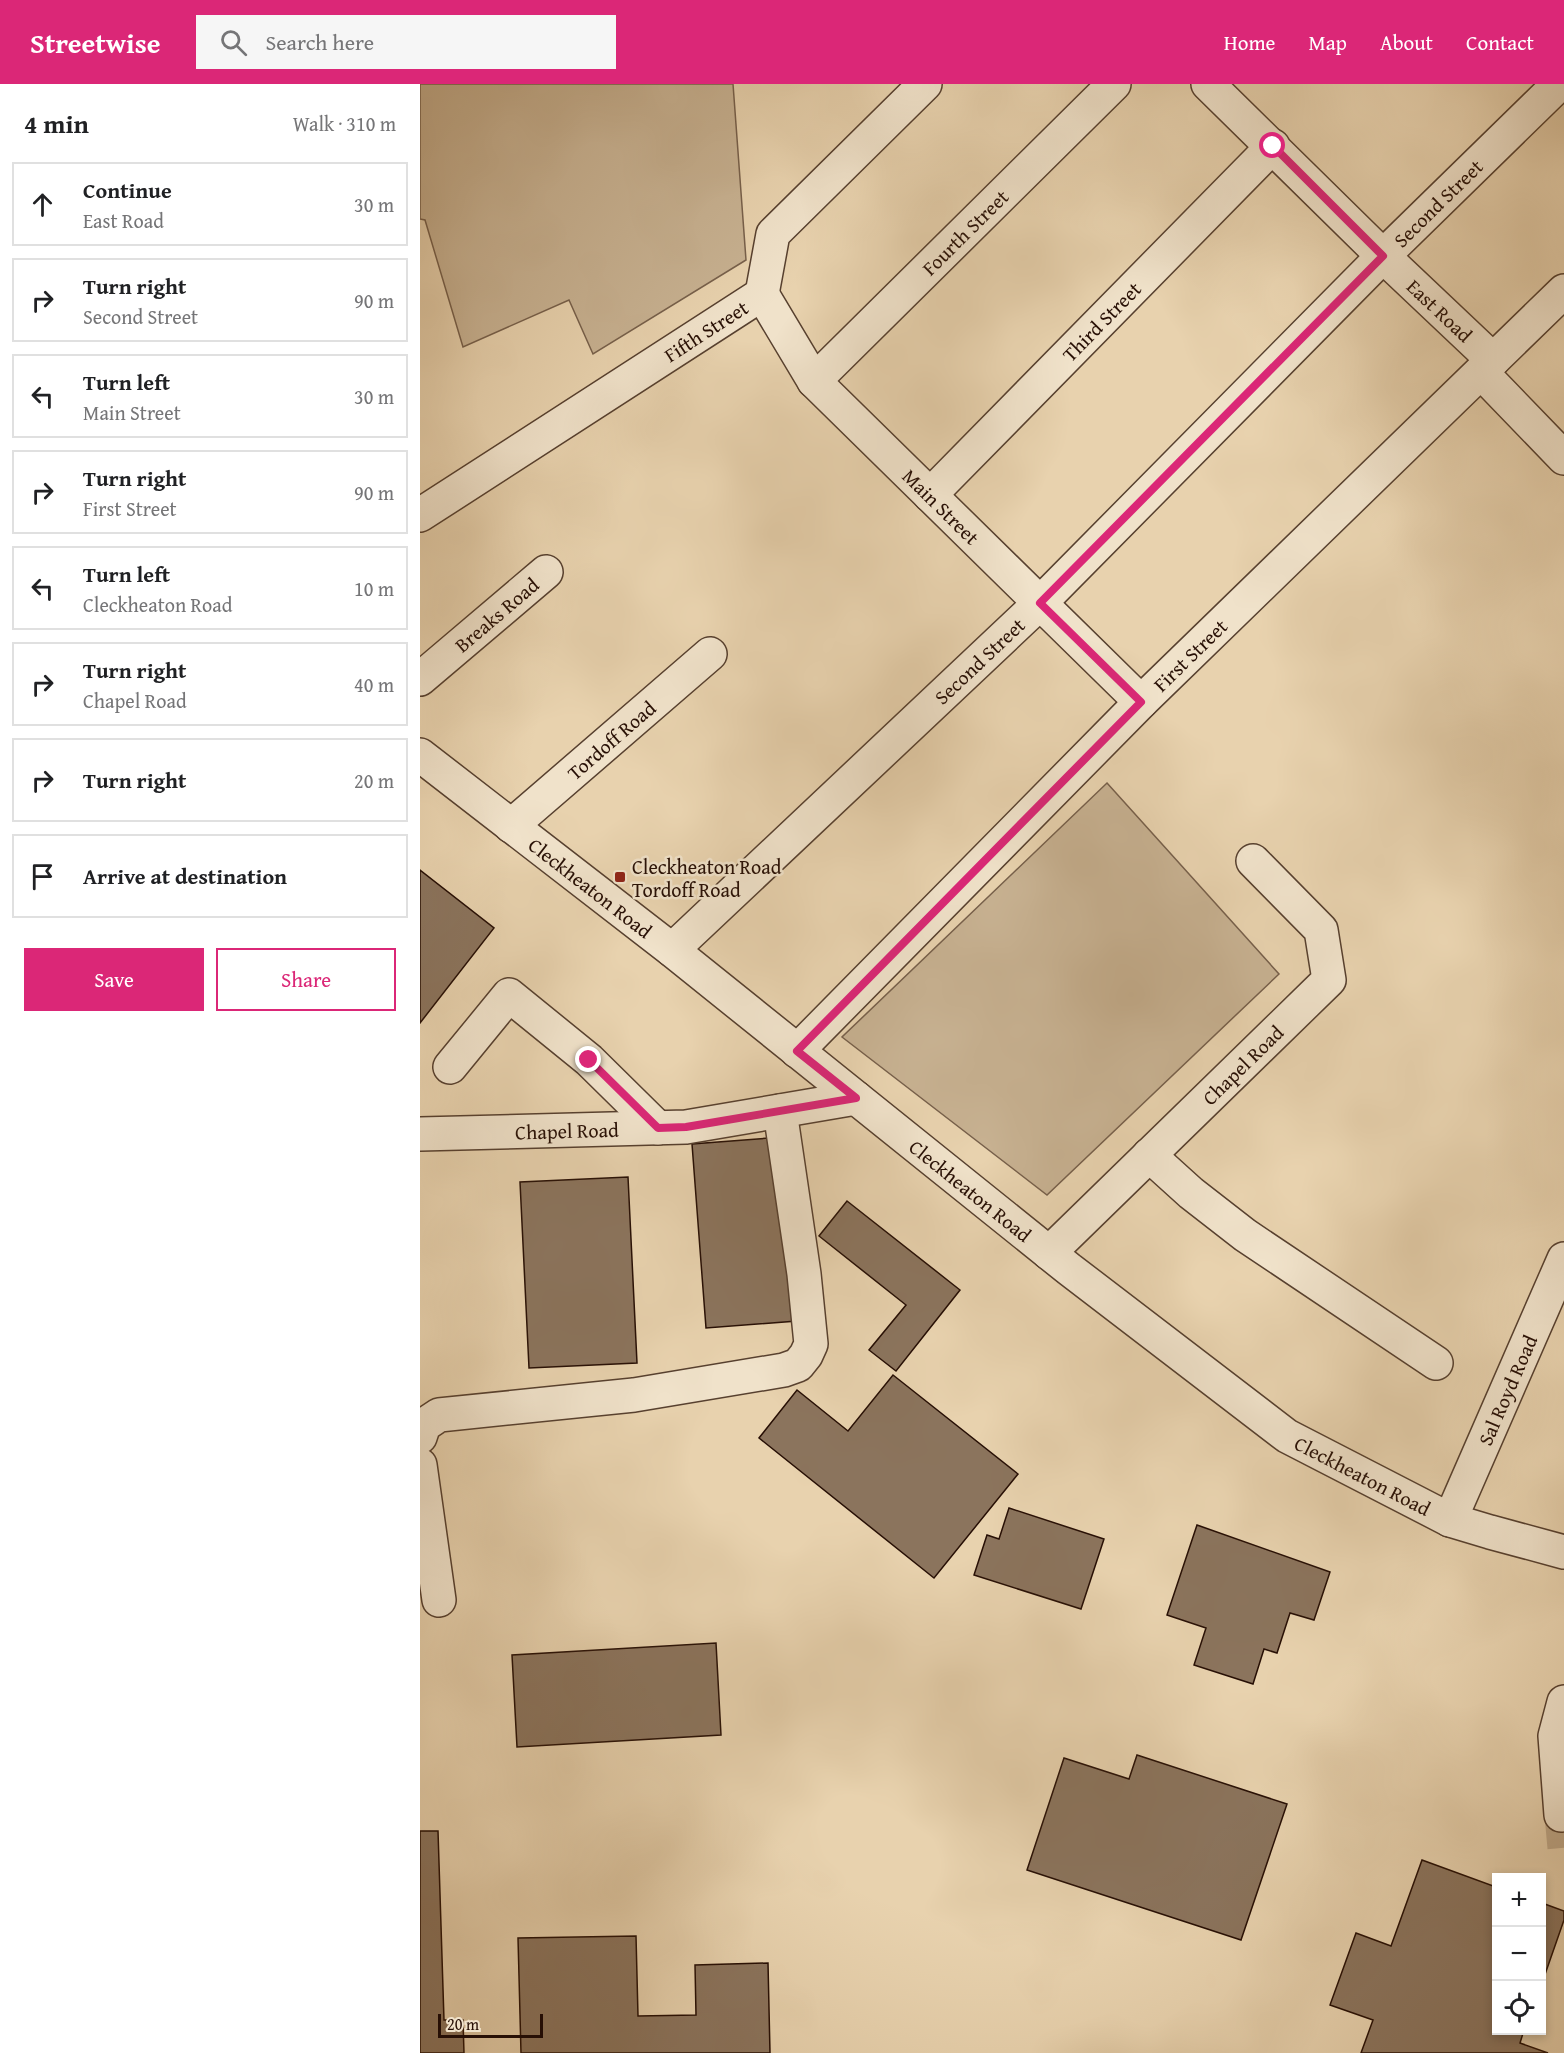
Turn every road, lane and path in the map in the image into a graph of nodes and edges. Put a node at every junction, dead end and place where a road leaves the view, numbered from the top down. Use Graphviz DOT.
graph roads {
  1 [pos="925,84"];
  2 [pos="1114,84"];
  3 [pos="1208,84"];
  4 [pos="1559,84"];
  5 [pos="1273,146"];
  6 [pos="1383,256"];
  7 [pos="1564,291"];
  8 [pos="762,294"];
  9 [pos="1487,366"];
  10 [pos="814,381"];
  11 [pos="1564,458"];
  12 [pos="930,495"];
  13 [pos="420,515"];
  14 [pos="546,572"];
  15 [pos="1040,603"];
  16 [pos="710,654"];
  17 [pos="420,679"];
  18 [pos="1141,702"];
  19 [pos="420,755"];
  20 [pos="511,826"];
  21 [pos="1253,861"];
  22 [pos="672,950"];
  23 [pos="797,1051"];
  24 [pos="450,1066"];
  25 [pos="856,1098"];
  26 [pos="780,1111"];
  27 [pos="658,1128"];
  28 [pos="420,1134"];
  29 [pos="1149,1155"];
  30 [pos="1050,1253"];
  31 [pos="1564,1260"];
  32 [pos="1436,1363"];
  33 [pos="420,1437"];
  34 [pos="420,1465"];
  35 [pos="1450,1520"];
  36 [pos="1564,1552"];
  37 [pos="439,1600"];
  38 [pos="1564,1702"];
  39 [pos="1561,1815"];
  1 -- 8 [label="street, Fifth Street"];
  2 -- 10 [label="street, Fourth Street"];
  3 -- 5 [label="street, East Road"];
  4 -- 6 [label="street, Second Street"];
  5 -- 6 [label="street, East Road"];
  5 -- 12 [label="street, Third Street"];
  6 -- 9 [label="street, East Road"];
  6 -- 15 [label="street, Second Street"];
  7 -- 9 [label="street, First Street"];
  8 -- 10 [label="street, Main Street"];
  8 -- 13 [label="street, Fifth Street"];
  9 -- 11 [label="street, East Road"];
  9 -- 18 [label="street, First Street"];
  10 -- 12 [label="street, Main Street"];
  12 -- 15 [label="street, Main Street"];
  14 -- 17 [label="street, Breaks Road"];
  15 -- 18 [label="street, Main Street"];
  15 -- 22 [label="street, Second Street"];
  16 -- 20 [label="street, Tordoff Road"];
  18 -- 23 [label="street, First Street"];
  19 -- 20 [label="street, Cleckheaton Road"];
  20 -- 22 [label="street, Cleckheaton Road"];
  21 -- 29 [label="street, Chapel Road"];
  22 -- 23 [label="street, Cleckheaton Road"];
  23 -- 25 [label="street, Cleckheaton Road"];
  24 -- 27 [label="street"];
  25 -- 26 [label="street, Chapel Road"];
  25 -- 30 [label="street, Cleckheaton Road"];
  26 -- 27 [label="street, Chapel Road"];
  26 -- 33 [label="street"];
  27 -- 28 [label="street, Chapel Road"];
  29 -- 30 [label="street, Chapel Road"];
  29 -- 32 [label="street"];
  30 -- 35 [label="street, Cleckheaton Road"];
  31 -- 35 [label="street, Sal Royd Road"];
  34 -- 37 [label="street"];
  35 -- 36 [label="street, Cleckheaton Road"];
  38 -- 39 [label="street"];
}
